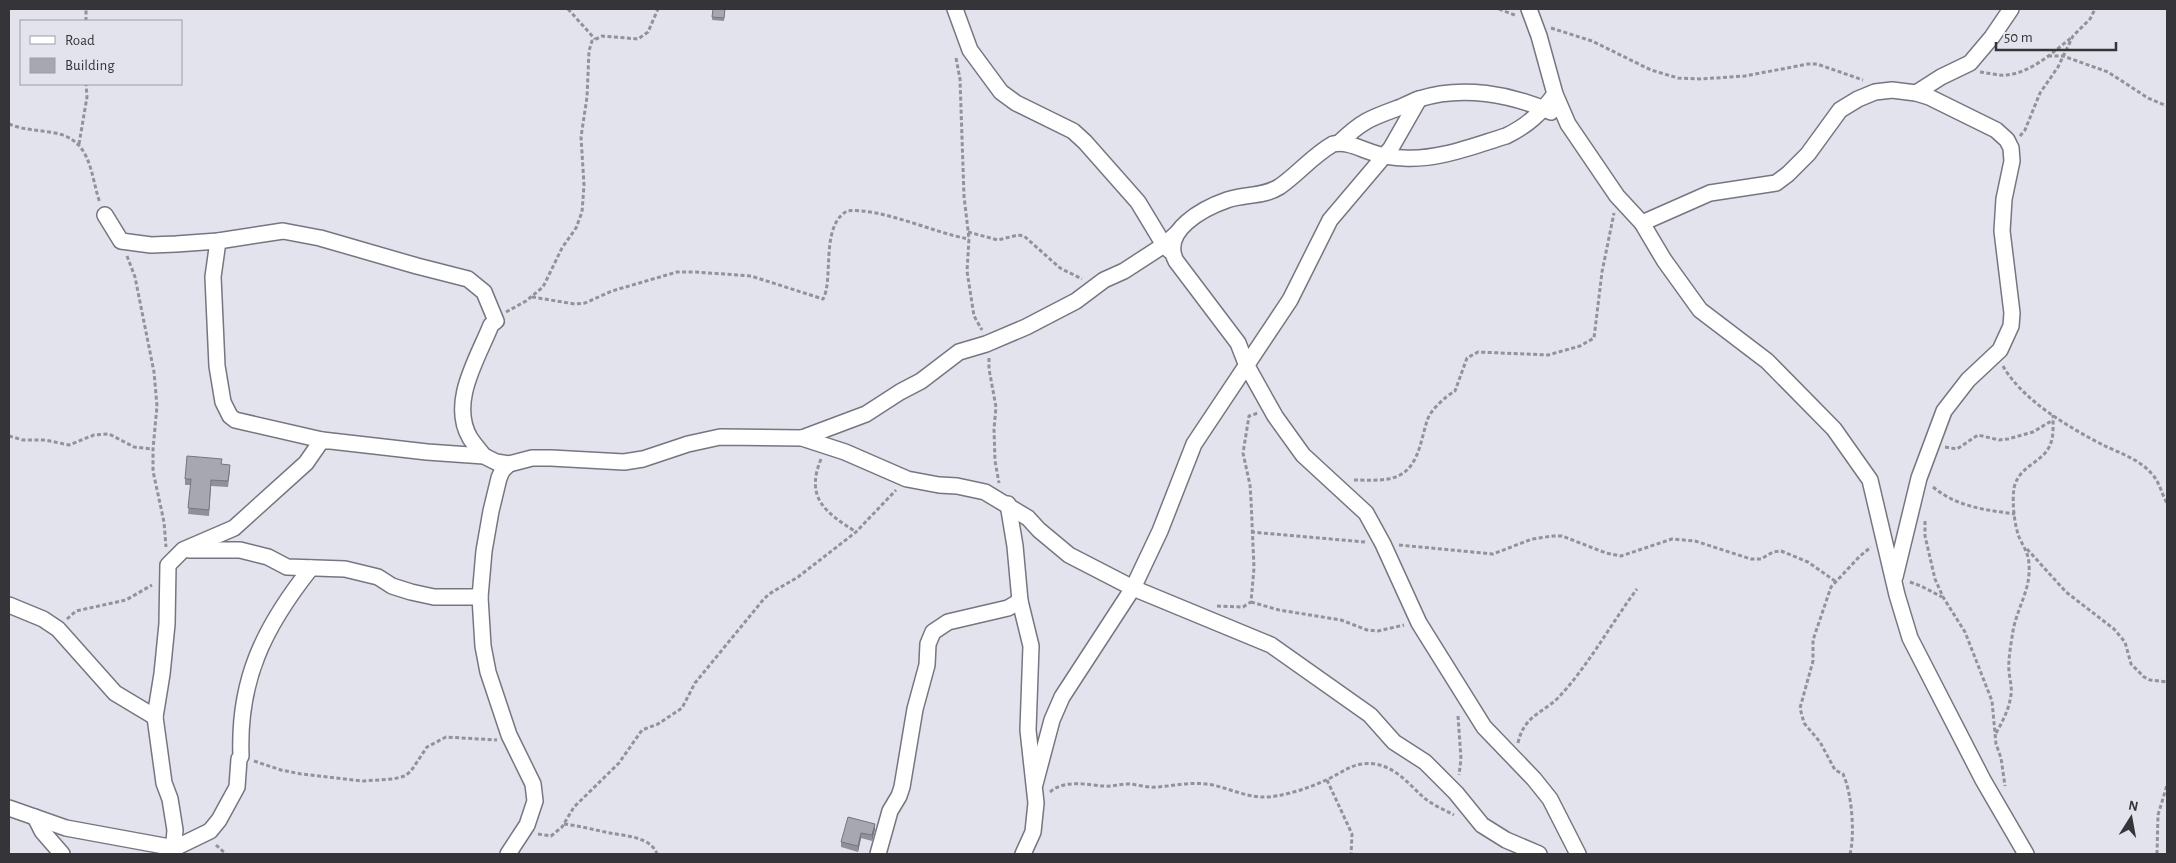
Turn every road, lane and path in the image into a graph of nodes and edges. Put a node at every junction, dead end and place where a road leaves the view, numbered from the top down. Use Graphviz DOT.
graph roads {
  1 [pos="568,9"];
  2 [pos="658,9"];
  3 [pos="955,9"];
  4 [pos="2011,9"];
  5 [pos="2095,9"];
  6 [pos="1531,16"];
  7 [pos="2073,36"];
  8 [pos="595,39"];
  9 [pos="955,54"];
  10 [pos="2047,56"];
  11 [pos="2063,56"];
  12 [pos="1974,71"];
  13 [pos="1868,82"];
  14 [pos="86,85"];
  15 [pos="1916,93"];
  16 [pos="1555,94"];
  17 [pos="1419,99"];
  18 [pos="2167,106"];
  19 [pos="1544,109"];
  20 [pos="9,124"];
  21 [pos="1568,124"];
  22 [pos="2018,138"];
  23 [pos="1339,143"];
  24 [pos="79,144"];
  25 [pos="1386,155"];
  26 [pos="1617,196"];
  27 [pos="105,215"];
  28 [pos="1642,223"];
  29 [pos="968,232"];
  30 [pos="969,240"];
  31 [pos="121,241"];
  32 [pos="218,242"];
  33 [pos="1168,249"];
  34 [pos="1103,282"];
  35 [pos="532,297"];
  36 [pos="496,321"];
  37 [pos="986,344"];
  38 [pos="2000,350"];
  39 [pos="1247,366"];
  40 [pos="2053,415"];
  41 [pos="1275,416"];
  42 [pos="2053,420"];
  43 [pos="9,436"];
  44 [pos="802,438"];
  45 [pos="322,440"];
  46 [pos="827,445"];
  47 [pos="153,449"];
  48 [pos="1941,449"];
  49 [pos="484,456"];
  50 [pos="509,464"];
  51 [pos="907,479"];
  52 [pos="1328,479"];
  53 [pos="1935,482"];
  54 [pos="1005,503"];
  55 [pos="2167,503"];
  56 [pos="1926,512"];
  57 [pos="2015,514"];
  58 [pos="856,532"];
  59 [pos="1251,532"];
  60 [pos="1884,539"];
  61 [pos="1382,544"];
  62 [pos="2026,548"];
  63 [pos="183,550"];
  64 [pos="311,568"];
  65 [pos="168,569"];
  66 [pos="1894,578"];
  67 [pos="1835,581"];
  68 [pos="1133,588"];
  69 [pos="1637,589"];
  70 [pos="480,597"];
  71 [pos="1943,597"];
  72 [pos="1020,601"];
  73 [pos="1251,602"];
  74 [pos="9,605"];
  75 [pos="1193,613"];
  76 [pos="1419,623"];
  77 [pos="58,629"];
  78 [pos="2167,682"];
  79 [pos="1457,711"];
  80 [pos="155,717"];
  81 [pos="1996,734"];
  82 [pos="509,735"];
  83 [pos="241,756"];
  84 [pos="1516,760"];
  85 [pos="1328,780"];
  86 [pos="1036,784"];
  87 [pos="2167,785"];
  88 [pos="2005,788"];
  89 [pos="1456,792"];
  90 [pos="1036,803"];
  91 [pos="9,808"];
  92 [pos="1455,816"];
  93 [pos="35,817"];
  94 [pos="564,824"];
  95 [pos="523,830"];
  96 [pos="174,851"];
  97 [pos="62,854"];
  98 [pos="508,854"];
  99 [pos="658,854"];
  100 [pos="878,854"];
  101 [pos="1023,854"];
  102 [pos="1351,854"];
  103 [pos="1539,854"];
  104 [pos="1578,854"];
  105 [pos="1851,854"];
  106 [pos="2026,854"];
  107 [pos="2157,854"];
  1 -- 8 [label="path"];
  2 -- 8 [label="path"];
  3 -- 33 [label="street"];
  4 -- 15 [label="street"];
  5 -- 7 [label="path"];
  6 -- 13 [label="path"];
  6 -- 16 [label="street"];
  7 -- 10 [label="path"];
  7 -- 11 [label="path"];
  8 -- 35 [label="path"];
  9 -- 29 [label="path"];
  10 -- 11 [label="path"];
  10 -- 12 [label="path"];
  11 -- 18 [label="path"];
  11 -- 22 [label="path"];
  14 -- 24 [label="path"];
  15 -- 28 [label="street"];
  15 -- 38 [label="street"];
  16 -- 19 [label="street"];
  16 -- 21 [label="street"];
  17 -- 19 [label="street"];
  17 -- 23 [label="street"];
  17 -- 25 [label="street"];
  19 -- 21 [label="street"];
  19 -- 25 [label="street"];
  20 -- 24 [label="path"];
  21 -- 26 [label="street"];
  23 -- 25 [label="street"];
  23 -- 33 [label="street"];
  24 -- 27 [label="path"];
  25 -- 39 [label="street"];
  26 -- 28 [label="street"];
  26 -- 52 [label="path"];
  27 -- 31 [label="street"];
  28 -- 60 [label="street"];
  29 -- 30 [label="path"];
  29 -- 34 [label="path"];
  30 -- 35 [label="path"];
  30 -- 37 [label="path"];
  31 -- 32 [label="street"];
  31 -- 47 [label="path"];
  32 -- 36 [label="street"];
  32 -- 45 [label="street"];
  33 -- 34 [label="street"];
  33 -- 39 [label="street"];
  34 -- 37 [label="street"];
  35 -- 36 [label="path"];
  36 -- 49 [label="street"];
  37 -- 44 [label="street"];
  37 -- 54 [label="path"];
  38 -- 40 [label="path"];
  38 -- 66 [label="street"];
  39 -- 41 [label="street"];
  39 -- 68 [label="street"];
  40 -- 42 [label="path"];
  40 -- 55 [label="path"];
  41 -- 52 [label="street"];
  41 -- 59 [label="path"];
  42 -- 48 [label="path"];
  42 -- 57 [label="path"];
  43 -- 47 [label="path"];
  44 -- 46 [label="street"];
  44 -- 50 [label="street"];
  45 -- 49 [label="street"];
  45 -- 63 [label="street"];
  46 -- 51 [label="street"];
  46 -- 58 [label="path"];
  47 -- 65 [label="path"];
  49 -- 50 [label="street"];
  50 -- 70 [label="street"];
  51 -- 54 [label="street"];
  51 -- 58 [label="path"];
  52 -- 61 [label="street"];
  53 -- 57 [label="path"];
  54 -- 68 [label="street"];
  54 -- 72 [label="street"];
  56 -- 71 [label="path"];
  57 -- 62 [label="path"];
  58 -- 94 [label="path"];
  59 -- 61 [label="path"];
  59 -- 73 [label="path"];
  60 -- 66 [label="street"];
  60 -- 67 [label="path"];
  61 -- 67 [label="path"];
  61 -- 76 [label="street"];
  62 -- 78 [label="path"];
  62 -- 81 [label="path"];
  63 -- 64 [label="street"];
  63 -- 65 [label="street"];
  64 -- 70 [label="street"];
  64 -- 83 [label="street"];
  65 -- 77 [label="path"];
  65 -- 80 [label="street"];
  66 -- 71 [label="path"];
  66 -- 106 [label="street"];
  67 -- 105 [label="path"];
  68 -- 75 [label="street"];
  68 -- 86 [label="street"];
  69 -- 84 [label="path"];
  70 -- 82 [label="street"];
  71 -- 81 [label="path"];
  72 -- 86 [label="street"];
  72 -- 100 [label="street"];
  73 -- 75 [label="path"];
  73 -- 76 [label="path"];
  74 -- 77 [label="street"];
  75 -- 89 [label="street"];
  76 -- 84 [label="street"];
  77 -- 80 [label="street"];
  79 -- 89 [label="path"];
  80 -- 96 [label="street"];
  81 -- 88 [label="path"];
  82 -- 83 [label="path"];
  82 -- 95 [label="street"];
  83 -- 96 [label="street"];
  84 -- 104 [label="street"];
  85 -- 90 [label="path"];
  85 -- 92 [label="path"];
  85 -- 102 [label="path"];
  86 -- 90 [label="street"];
  87 -- 107 [label="path"];
  89 -- 103 [label="street"];
  90 -- 101 [label="street"];
  91 -- 93 [label="street"];
  93 -- 96 [label="street"];
  93 -- 97 [label="street"];
  94 -- 95 [label="path"];
  94 -- 99 [label="path"];
  95 -- 98 [label="street"];
}
